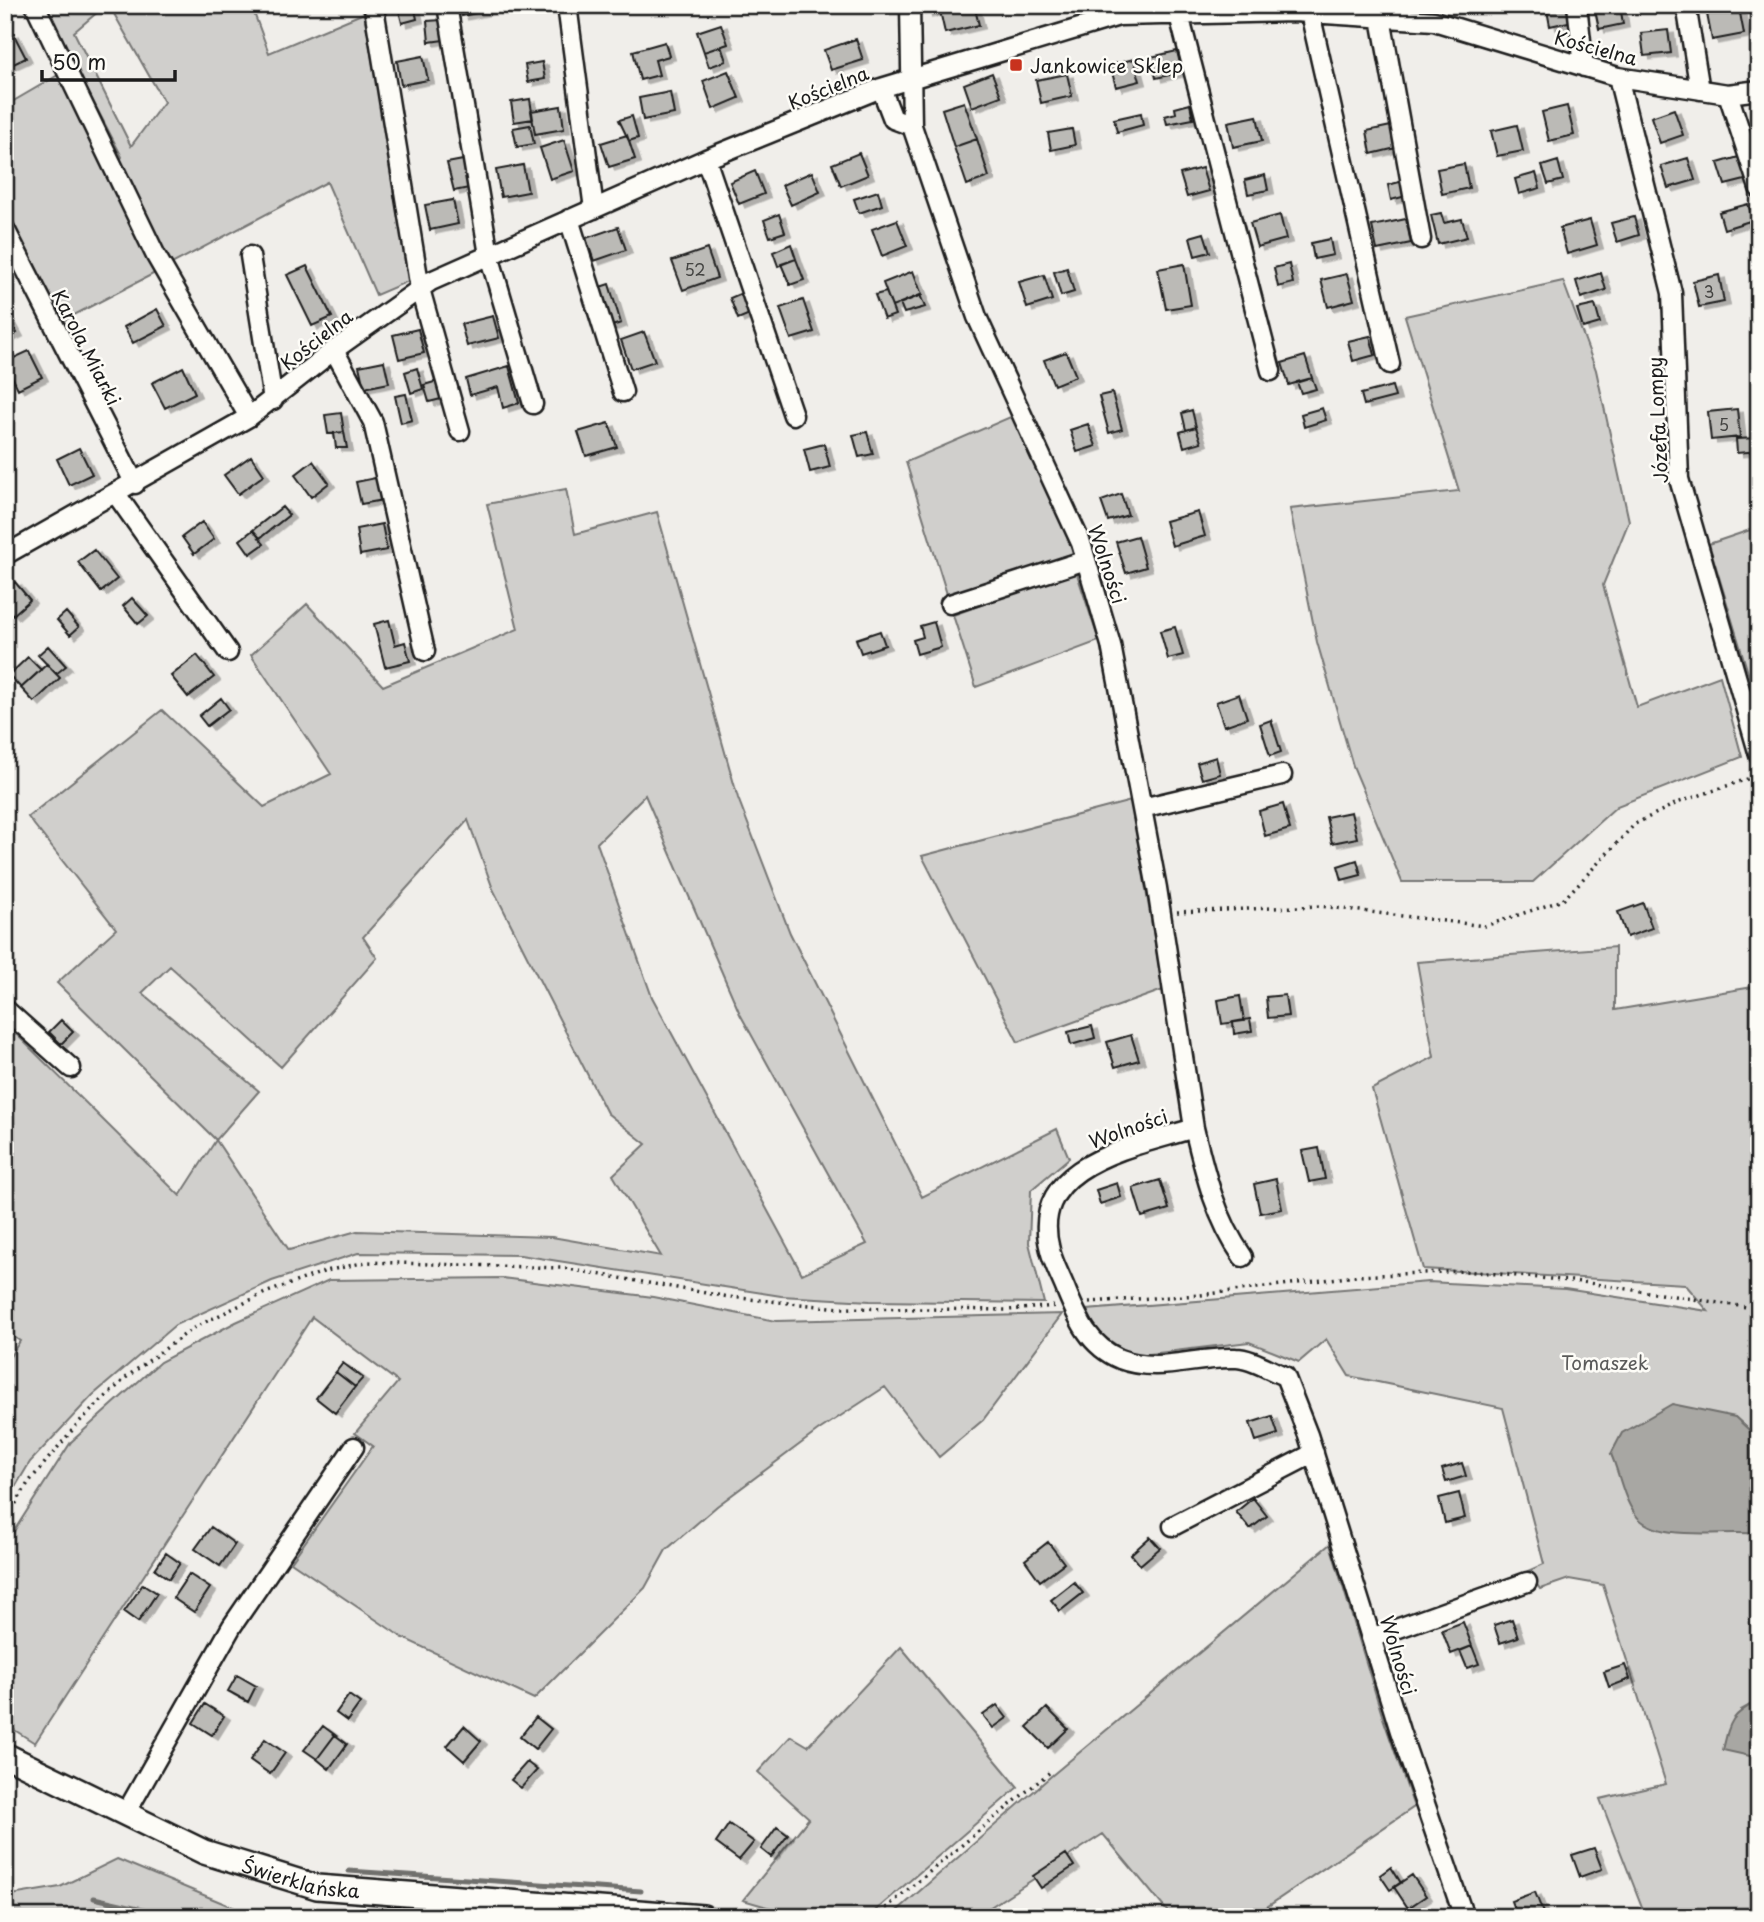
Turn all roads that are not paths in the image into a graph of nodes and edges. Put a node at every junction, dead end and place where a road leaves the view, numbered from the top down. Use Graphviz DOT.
graph roads {
  1 [pos="35,5"];
  2 [pos="447,5"];
  3 [pos="567,5"];
  4 [pos="910,5"];
  5 [pos="1577,5"];
  6 [pos="1686,5"];
  7 [pos="374,8"];
  8 [pos="1310,13"];
  9 [pos="1179,15"];
  10 [pos="1381,18"];
  11 [pos="1584,67"];
  12 [pos="1618,77"];
  13 [pos="909,78"];
  14 [pos="881,88"];
  15 [pos="1700,90"];
  16 [pos="1759,90"];
  17 [pos="1728,94"];
  18 [pos="912,126"];
  19 [pos="705,159"];
  20 [pos="1759,188"];
  21 [pos="594,209"];
  22 [pos="569,219"];
  23 [pos="5,229"];
  24 [pos="1421,239"];
  25 [pos="489,255"];
  26 [pos="250,256"];
  27 [pos="420,289"];
  28 [pos="334,350"];
  29 [pos="1390,364"];
  30 [pos="1271,371"];
  31 [pos="623,392"];
  32 [pos="273,400"];
  33 [pos="533,404"];
  34 [pos="793,415"];
  35 [pos="249,417"];
  36 [pos="460,431"];
  37 [pos="135,484"];
  38 [pos="116,494"];
  39 [pos="5,555"];
  40 [pos="1086,560"];
  41 [pos="950,604"];
  42 [pos="425,651"];
  43 [pos="228,652"];
  44 [pos="1759,755"];
  45 [pos="1282,775"];
  46 [pos="1142,808"];
  47 [pos="5,1009"];
  48 [pos="71,1068"];
  49 [pos="1194,1128"];
  50 [pos="1243,1257"];
  51 [pos="354,1447"];
  52 [pos="1314,1453"];
  53 [pos="1172,1526"];
  54 [pos="1527,1582"];
  55 [pos="1371,1638"];
  56 [pos="5,1755"];
  57 [pos="126,1814"];
  58 [pos="704,1917"];
  59 [pos="1464,1917"];
  1 -- 35 [label="street"];
  2 -- 25 [label="street"];
  3 -- 21 [label="street"];
  4 -- 13 [label="street, Wolności"];
  5 -- 11 [label="street"];
  6 -- 15 [label="street"];
  7 -- 27 [label="street"];
  8 -- 9 [label="street, Kościelna"];
  8 -- 10 [label="street, Kościelna"];
  8 -- 29 [label="street"];
  9 -- 13 [label="street, Kościelna"];
  9 -- 30 [label="street"];
  10 -- 11 [label="street, Kościelna"];
  10 -- 24 [label="street"];
  11 -- 12 [label="street, Kościelna"];
  12 -- 15 [label="street, Kościelna"];
  12 -- 44 [label="street, Józefa Lompy"];
  13 -- 14 [label="street, Kościelna"];
  13 -- 18 [label="street, Wolności"];
  14 -- 18 [label="street"];
  14 -- 19 [label="street, Kościelna"];
  15 -- 17 [label="street, Kościelna"];
  16 -- 17 [label="street, Kościelna"];
  17 -- 20 [label="street"];
  18 -- 40 [label="street, Wolności"];
  19 -- 21 [label="street, Kościelna"];
  19 -- 34 [label="street"];
  21 -- 22 [label="street, Kościelna"];
  22 -- 25 [label="street, Kościelna"];
  22 -- 31 [label="street"];
  23 -- 37 [label="street, Karola Miarki"];
  25 -- 27 [label="street, Kościelna"];
  25 -- 33 [label="street"];
  26 -- 32 [label="street"];
  27 -- 28 [label="street, Kościelna"];
  27 -- 36 [label="street"];
  28 -- 32 [label="street, Kościelna"];
  28 -- 42 [label="street"];
  32 -- 35 [label="street, Kościelna"];
  35 -- 37 [label="street, Kościelna"];
  37 -- 38 [label="street, Kościelna"];
  38 -- 39 [label="street, Kościelna"];
  38 -- 43 [label="street"];
  40 -- 41 [label="street"];
  40 -- 46 [label="street, Wolności"];
  45 -- 46 [label="street"];
  46 -- 49 [label="street, Wolności"];
  47 -- 48 [label="street"];
  49 -- 50 [label="street"];
  49 -- 52 [label="street, Wolności"];
  51 -- 57 [label="street"];
  52 -- 53 [label="street"];
  52 -- 55 [label="street, Wolności"];
  54 -- 55 [label="street"];
  55 -- 59 [label="street, Wolności"];
  56 -- 57 [label="main road, Świerklańska"];
  57 -- 58 [label="main road, Świerklańska"];
}
